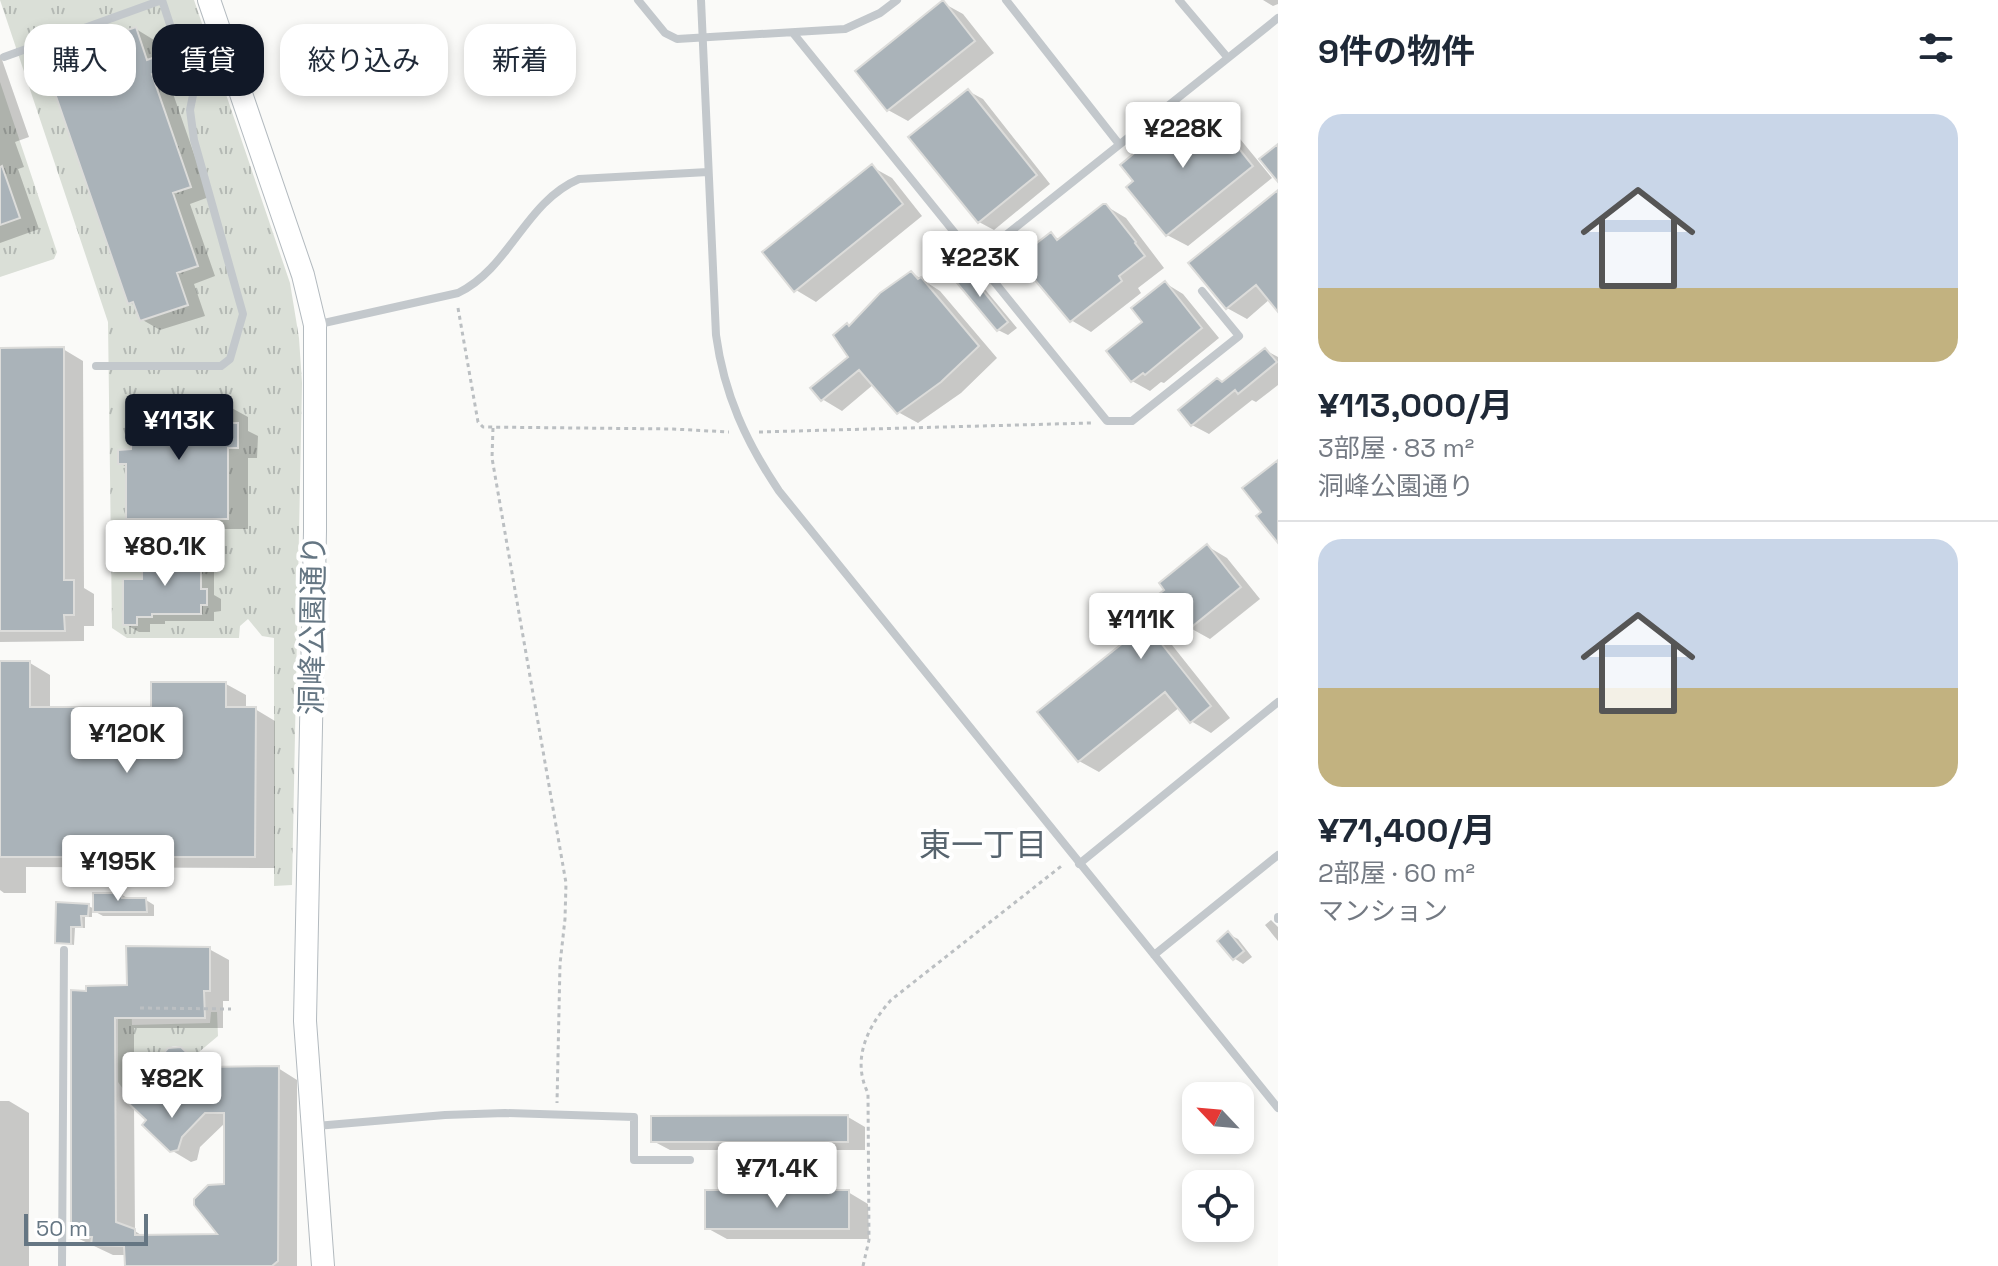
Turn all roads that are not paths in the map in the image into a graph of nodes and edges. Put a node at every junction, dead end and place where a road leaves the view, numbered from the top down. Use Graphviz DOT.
graph roads {
  1 [pos="209,0"];
  2 [pos="638,0"];
  3 [pos="701,0"];
  4 [pos="897,0"];
  5 [pos="1006,0"];
  6 [pos="1179,0"];
  7 [pos="1278,18"];
  8 [pos="793,33"];
  9 [pos="702,38"];
  10 [pos="4,57"];
  11 [pos="1228,58"];
  12 [pos="1119,144"];
  13 [pos="708,172"];
  14 [pos="976,259"];
  15 [pos="1202,291"];
  16 [pos="315,325"];
  17 [pos="96,366"];
  18 [pos="1278,702"];
  19 [pos="1277,857"];
  20 [pos="1076,860"];
  21 [pos="64,950"];
  22 [pos="1154,955"];
  23 [pos="1278,1108"];
  24 [pos="311,1126"];
  25 [pos="690,1160"];
  26 [pos="62,1266"];
  27 [pos="323,1266"];
  1 -- 16 [label="street, 洞峰公園通り"];
  2 -- 9 [label="lane"];
  3 -- 9 [label="lane"];
  4 -- 8 [label="lane"];
  5 -- 12 [label="lane"];
  6 -- 11 [label="lane"];
  7 -- 11 [label="lane"];
  8 -- 9 [label="lane"];
  8 -- 14 [label="lane"];
  9 -- 13 [label="lane"];
  10 -- 17 [label="lane"];
  11 -- 12 [label="lane"];
  12 -- 14 [label="lane"];
  13 -- 16 [label="lane"];
  13 -- 20 [label="lane"];
  14 -- 15 [label="lane"];
  16 -- 24 [label="street, 洞峰公園通り"];
  18 -- 20 [label="lane"];
  19 -- 22 [label="lane"];
  20 -- 22 [label="lane"];
  21 -- 26 [label="lane"];
  22 -- 23 [label="lane"];
  24 -- 25 [label="lane"];
  24 -- 27 [label="street, 洞峰公園通り"];
}
